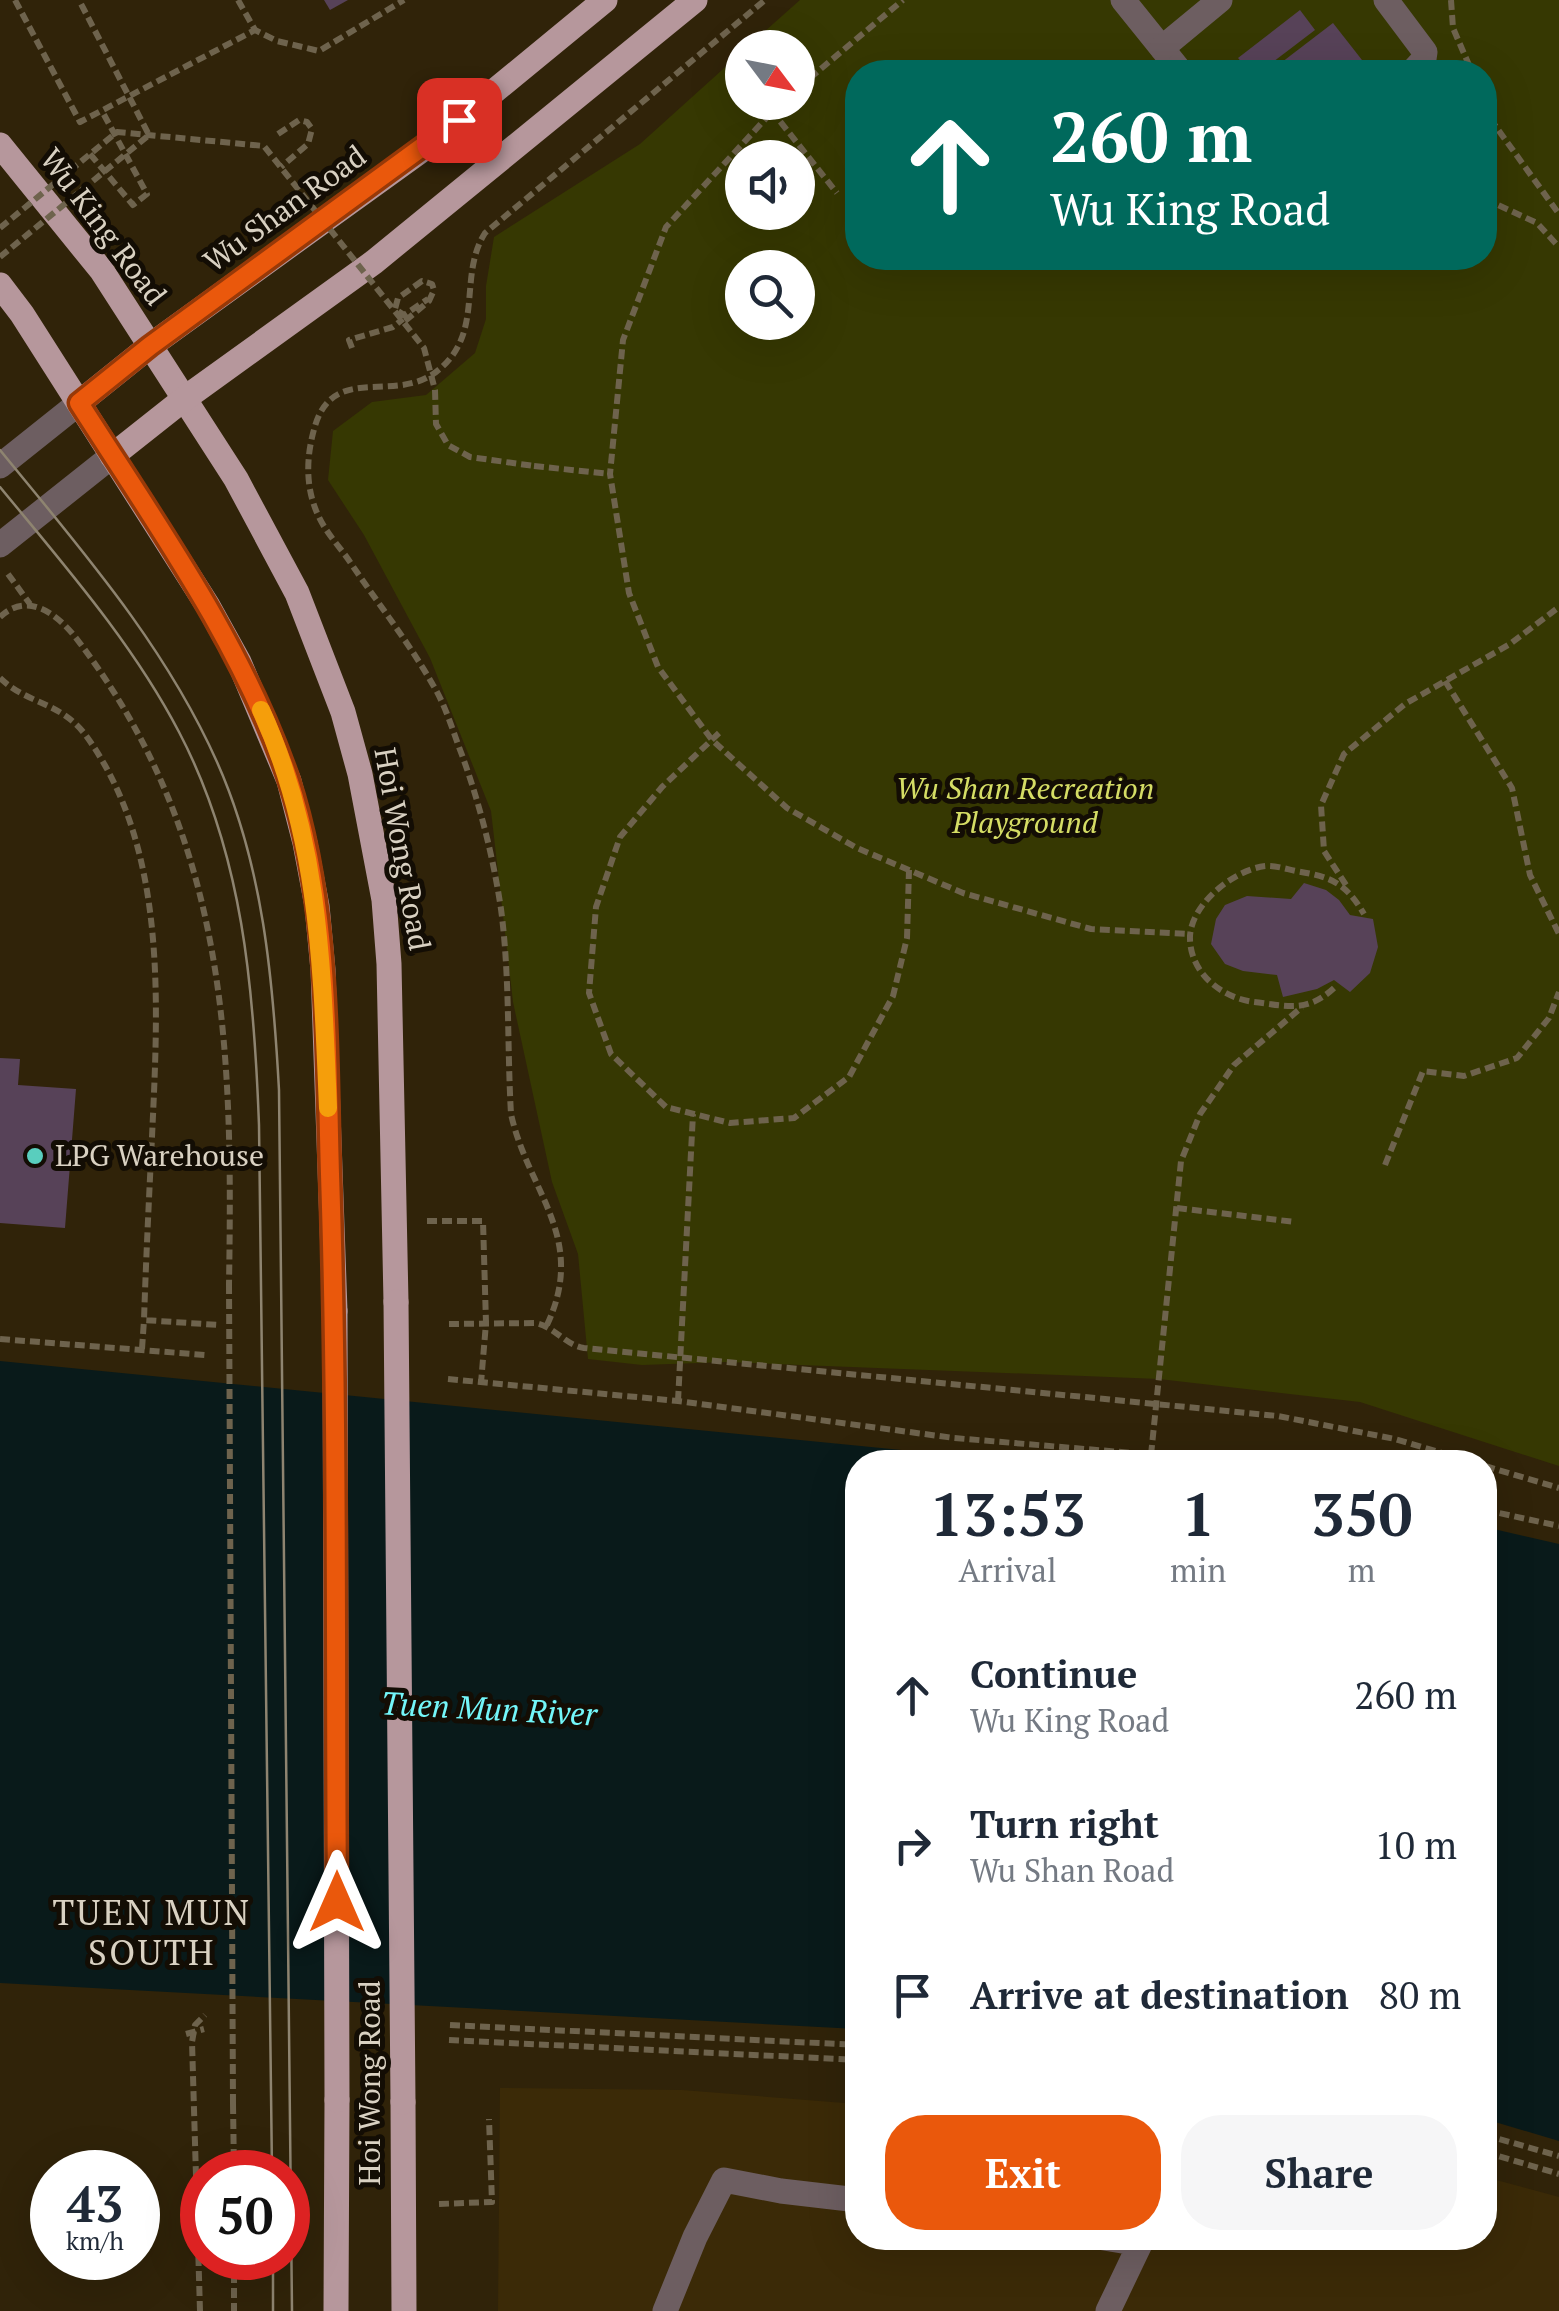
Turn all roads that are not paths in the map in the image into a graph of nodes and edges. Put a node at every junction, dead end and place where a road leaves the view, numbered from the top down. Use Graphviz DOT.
graph roads {
  1 [pos="605,0"];
  2 [pos="695,0"];
  3 [pos="1123,0"];
  4 [pos="1386,0"];
  5 [pos="1217,1"];
  6 [pos="1162,48"];
  7 [pos="1172,60"];
  8 [pos="1423,60"];
  9 [pos="0,146"];
  10 [pos="0,286"];
  11 [pos="150,346"];
  12 [pos="184,399"];
  13 [pos="79,403"];
  14 [pos="112,456"];
  15 [pos="0,466"];
  16 [pos="0,545"];
  17 [pos="845,2198"];
  18 [pos="1137,2250"];
  19 [pos="336,2311"];
  20 [pos="404,2311"];
  21 [pos="665,2311"];
  22 [pos="1108,2311"];
  1 -- 11 [label="main road, Wu Shan Road"];
  2 -- 12 [label="main road"];
  3 -- 6 [label="street"];
  4 -- 8 [label="street"];
  5 -- 6 [label="street"];
  6 -- 7 [label="street"];
  9 -- 11 [label="main road, Wu King Road"];
  10 -- 13 [label="main road"];
  11 -- 12 [label="main road, Wu King Road"];
  11 -- 13 [label="main road, Wu Shan Road"];
  12 -- 14 [label="main road"];
  12 -- 20 [label="main road, Hoi Wong Road, bridge"];
  13 -- 14 [label="main road"];
  13 -- 15 [label="street, Wu Shan Road"];
  14 -- 16 [label="street"];
  14 -- 19 [label="main road, Hoi Wong Road, bridge"];
  17 -- 21 [label="street"];
  18 -- 22 [label="street"];
}
